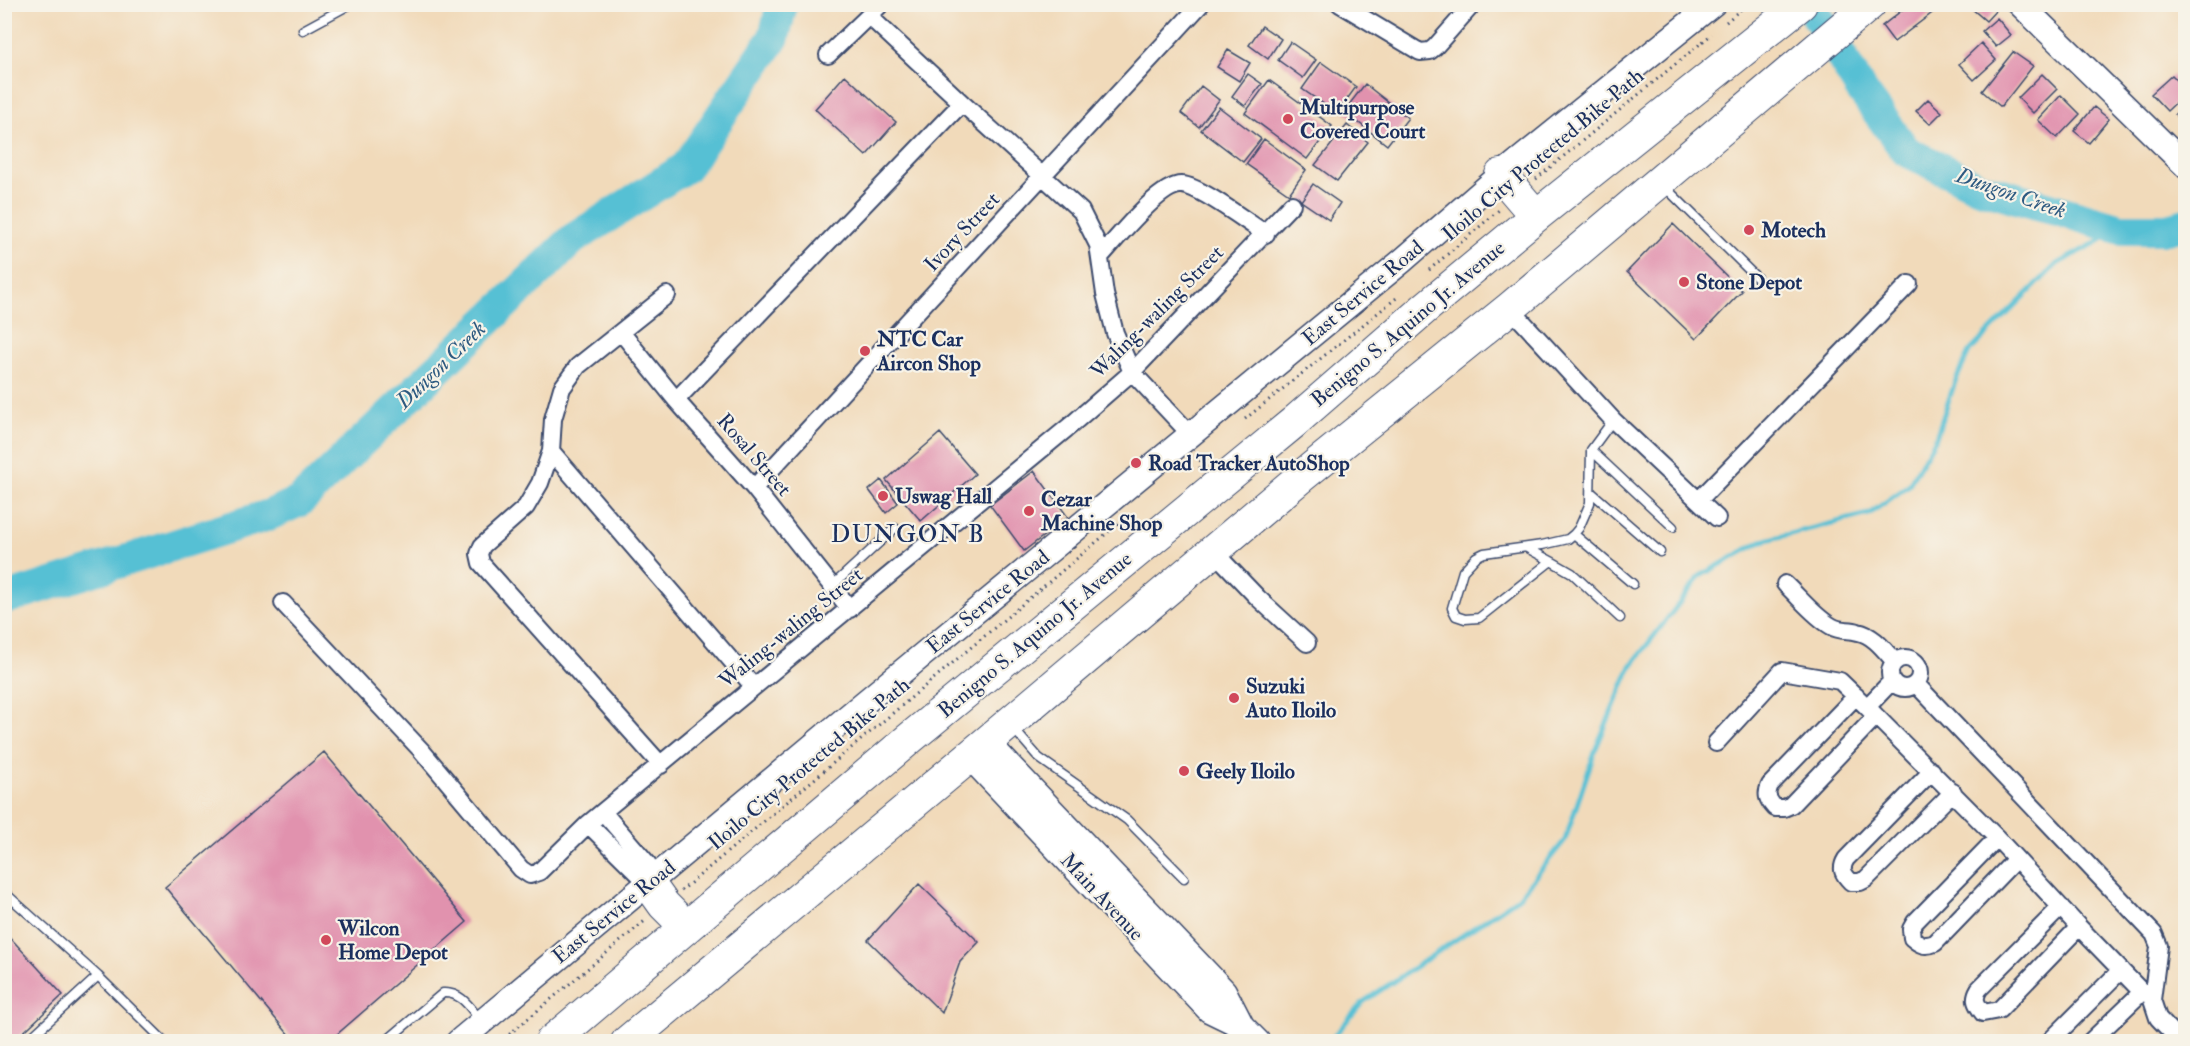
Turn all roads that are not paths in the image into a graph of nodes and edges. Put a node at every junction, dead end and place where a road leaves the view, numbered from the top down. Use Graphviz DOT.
graph roads {
  1 [pos="351,4"];
  2 [pos="1201,4"];
  3 [pos="1340,4"];
  4 [pos="1473,4"];
  5 [pos="1713,4"];
  6 [pos="1801,4"];
  7 [pos="2020,4"];
  8 [pos="1868,6"];
  9 [pos="876,11"];
  10 [pos="303,30"];
  11 [pos="828,55"];
  12 [pos="962,103"];
  13 [pos="2186,166"];
  14 [pos="1043,178"];
  15 [pos="1660,181"];
  16 [pos="1518,195"];
  17 [pos="1292,204"];
  18 [pos="1266,234"];
  19 [pos="1100,257"];
  20 [pos="1757,278"];
  21 [pos="1909,284"];
  22 [pos="667,295"];
  23 [pos="1510,308"];
  24 [pos="621,332"];
  25 [pos="1132,372"];
  26 [pos="676,400"];
  27 [pos="1613,420"];
  28 [pos="1276,437"];
  29 [pos="1201,441"];
  30 [pos="1591,450"];
  31 [pos="551,451"];
  32 [pos="1302,476"];
  33 [pos="754,488"];
  34 [pos="1591,492"];
  35 [pos="1699,500"];
  36 [pos="1716,518"];
  37 [pos="1674,527"];
  38 [pos="895,528"];
  39 [pos="1574,534"];
  40 [pos="1527,548"];
  41 [pos="1214,552"];
  42 [pos="1660,552"];
  43 [pos="1551,561"];
  44 [pos="1633,584"];
  45 [pos="1785,584"];
  46 [pos="832,586"];
  47 [pos="283,603"];
  48 [pos="850,609"];
  49 [pos="1620,618"];
  50 [pos="1307,643"];
  51 [pos="1895,662"];
  52 [pos="1892,681"];
  53 [pos="1916,684"];
  54 [pos="754,687"];
  55 [pos="1866,706"];
  56 [pos="988,741"];
  57 [pos="1716,743"];
  58 [pos="662,765"];
  59 [pos="1932,771"];
  60 [pos="1953,792"];
  61 [pos="603,813"];
  62 [pos="588,824"];
  63 [pos="798,834"];
  64 [pos="1997,838"];
  65 [pos="2016,859"];
  66 [pos="830,873"];
  67 [pos="1184,878"];
  68 [pos="4,892"];
  69 [pos="657,894"];
  70 [pos="2061,907"];
  71 [pos="686,927"];
  72 [pos="2079,927"];
  73 [pos="2121,970"];
  74 [pos="98,976"];
  75 [pos="482,1021"];
  76 [pos="641,1034"];
  77 [pos="1250,1034"];
  78 [pos="26,1041"];
  79 [pos="165,1041"];
  80 [pos="385,1041"];
  81 [pos="458,1041"];
  82 [pos="551,1041"];
  83 [pos="2049,1041"];
  84 [pos="2090,1041"];
  85 [pos="2181,1041"];
  1 -- 10 [label="lane"];
  2 -- 14 [label="street, Ivory Street"];
  3 -- 4 [label="street"];
  5 -- 16 [label="street, East Service Road"];
  6 -- 16 [label="highway, Benigno S. Aquino Jr. Avenue"];
  7 -- 13 [label="street"];
  8 -- 15 [label="highway"];
  9 -- 11 [label="street"];
  9 -- 12 [label="street"];
  12 -- 14 [label="street"];
  12 -- 26 [label="street"];
  14 -- 19 [label="street"];
  14 -- 33 [label="street, Ivory Street"];
  15 -- 20 [label="lane"];
  15 -- 23 [label="highway"];
  16 -- 28 [label="highway, Benigno S. Aquino Jr. Avenue"];
  16 -- 29 [label="street, East Service Road"];
  17 -- 18 [label="street, Waling-waling Street"];
  18 -- 19 [label="street"];
  18 -- 25 [label="street, Waling-waling Street"];
  19 -- 25 [label="street"];
  21 -- 35 [label="street"];
  22 -- 24 [label="street"];
  23 -- 27 [label="street"];
  23 -- 32 [label="highway"];
  24 -- 26 [label="street, Rosal Street"];
  24 -- 31 [label="street"];
  25 -- 29 [label="street"];
  25 -- 48 [label="street, Waling-waling Street"];
  26 -- 33 [label="street, Rosal Street"];
  27 -- 30 [label="lane"];
  27 -- 35 [label="street"];
  28 -- 32 [label="highway"];
  28 -- 63 [label="highway, Benigno S. Aquino Jr. Avenue"];
  29 -- 69 [label="street, East Service Road"];
  30 -- 34 [label="lane"];
  30 -- 37 [label="lane"];
  31 -- 54 [label="street"];
  31 -- 58 [label="street"];
  32 -- 41 [label="highway"];
  33 -- 46 [label="street, Rosal Street"];
  34 -- 39 [label="lane"];
  34 -- 42 [label="lane"];
  35 -- 36 [label="street"];
  38 -- 46 [label="lane"];
  39 -- 40 [label="lane"];
  39 -- 44 [label="lane"];
  40 -- 43 [label="lane"];
  40 -- 43 [label="lane"];
  41 -- 50 [label="street"];
  41 -- 56 [label="highway"];
  43 -- 49 [label="lane"];
  45 -- 51 [label="street"];
  46 -- 48 [label="street, Rosal Street"];
  47 -- 62 [label="street, Waling-waling Street"];
  48 -- 54 [label="street, Waling-waling Street"];
  51 -- 52 [label="street"];
  51 -- 53 [label="street"];
  52 -- 53 [label="street"];
  52 -- 55 [label="street"];
  53 -- 85 [label="street"];
  54 -- 58 [label="street, Waling-waling Street"];
  55 -- 55 [label="street"];
  55 -- 57 [label="street"];
  55 -- 59 [label="street"];
  56 -- 66 [label="highway"];
  56 -- 67 [label="lane"];
  56 -- 77 [label="street, Main Avenue"];
  58 -- 61 [label="street, Waling-waling Street"];
  59 -- 60 [label="street"];
  59 -- 60 [label="street"];
  60 -- 64 [label="street"];
  61 -- 62 [label="street, Waling-waling Street"];
  61 -- 69 [label="street"];
  62 -- 69 [label="street"];
  63 -- 66 [label="highway"];
  63 -- 71 [label="highway, Benigno S. Aquino Jr. Avenue"];
  64 -- 65 [label="street"];
  64 -- 65 [label="street"];
  65 -- 70 [label="street"];
  66 -- 76 [label="highway"];
  68 -- 74 [label="lane"];
  69 -- 71 [label="highway"];
  69 -- 75 [label="street, East Service Road"];
  70 -- 72 [label="street"];
  70 -- 72 [label="street"];
  71 -- 82 [label="highway, Benigno S. Aquino Jr. Avenue"];
  72 -- 73 [label="street"];
  73 -- 83 [label="street"];
  73 -- 84 [label="street"];
  74 -- 78 [label="lane"];
  74 -- 79 [label="lane"];
  75 -- 80 [label="lane"];
  75 -- 81 [label="street, East Service Road"];
}
